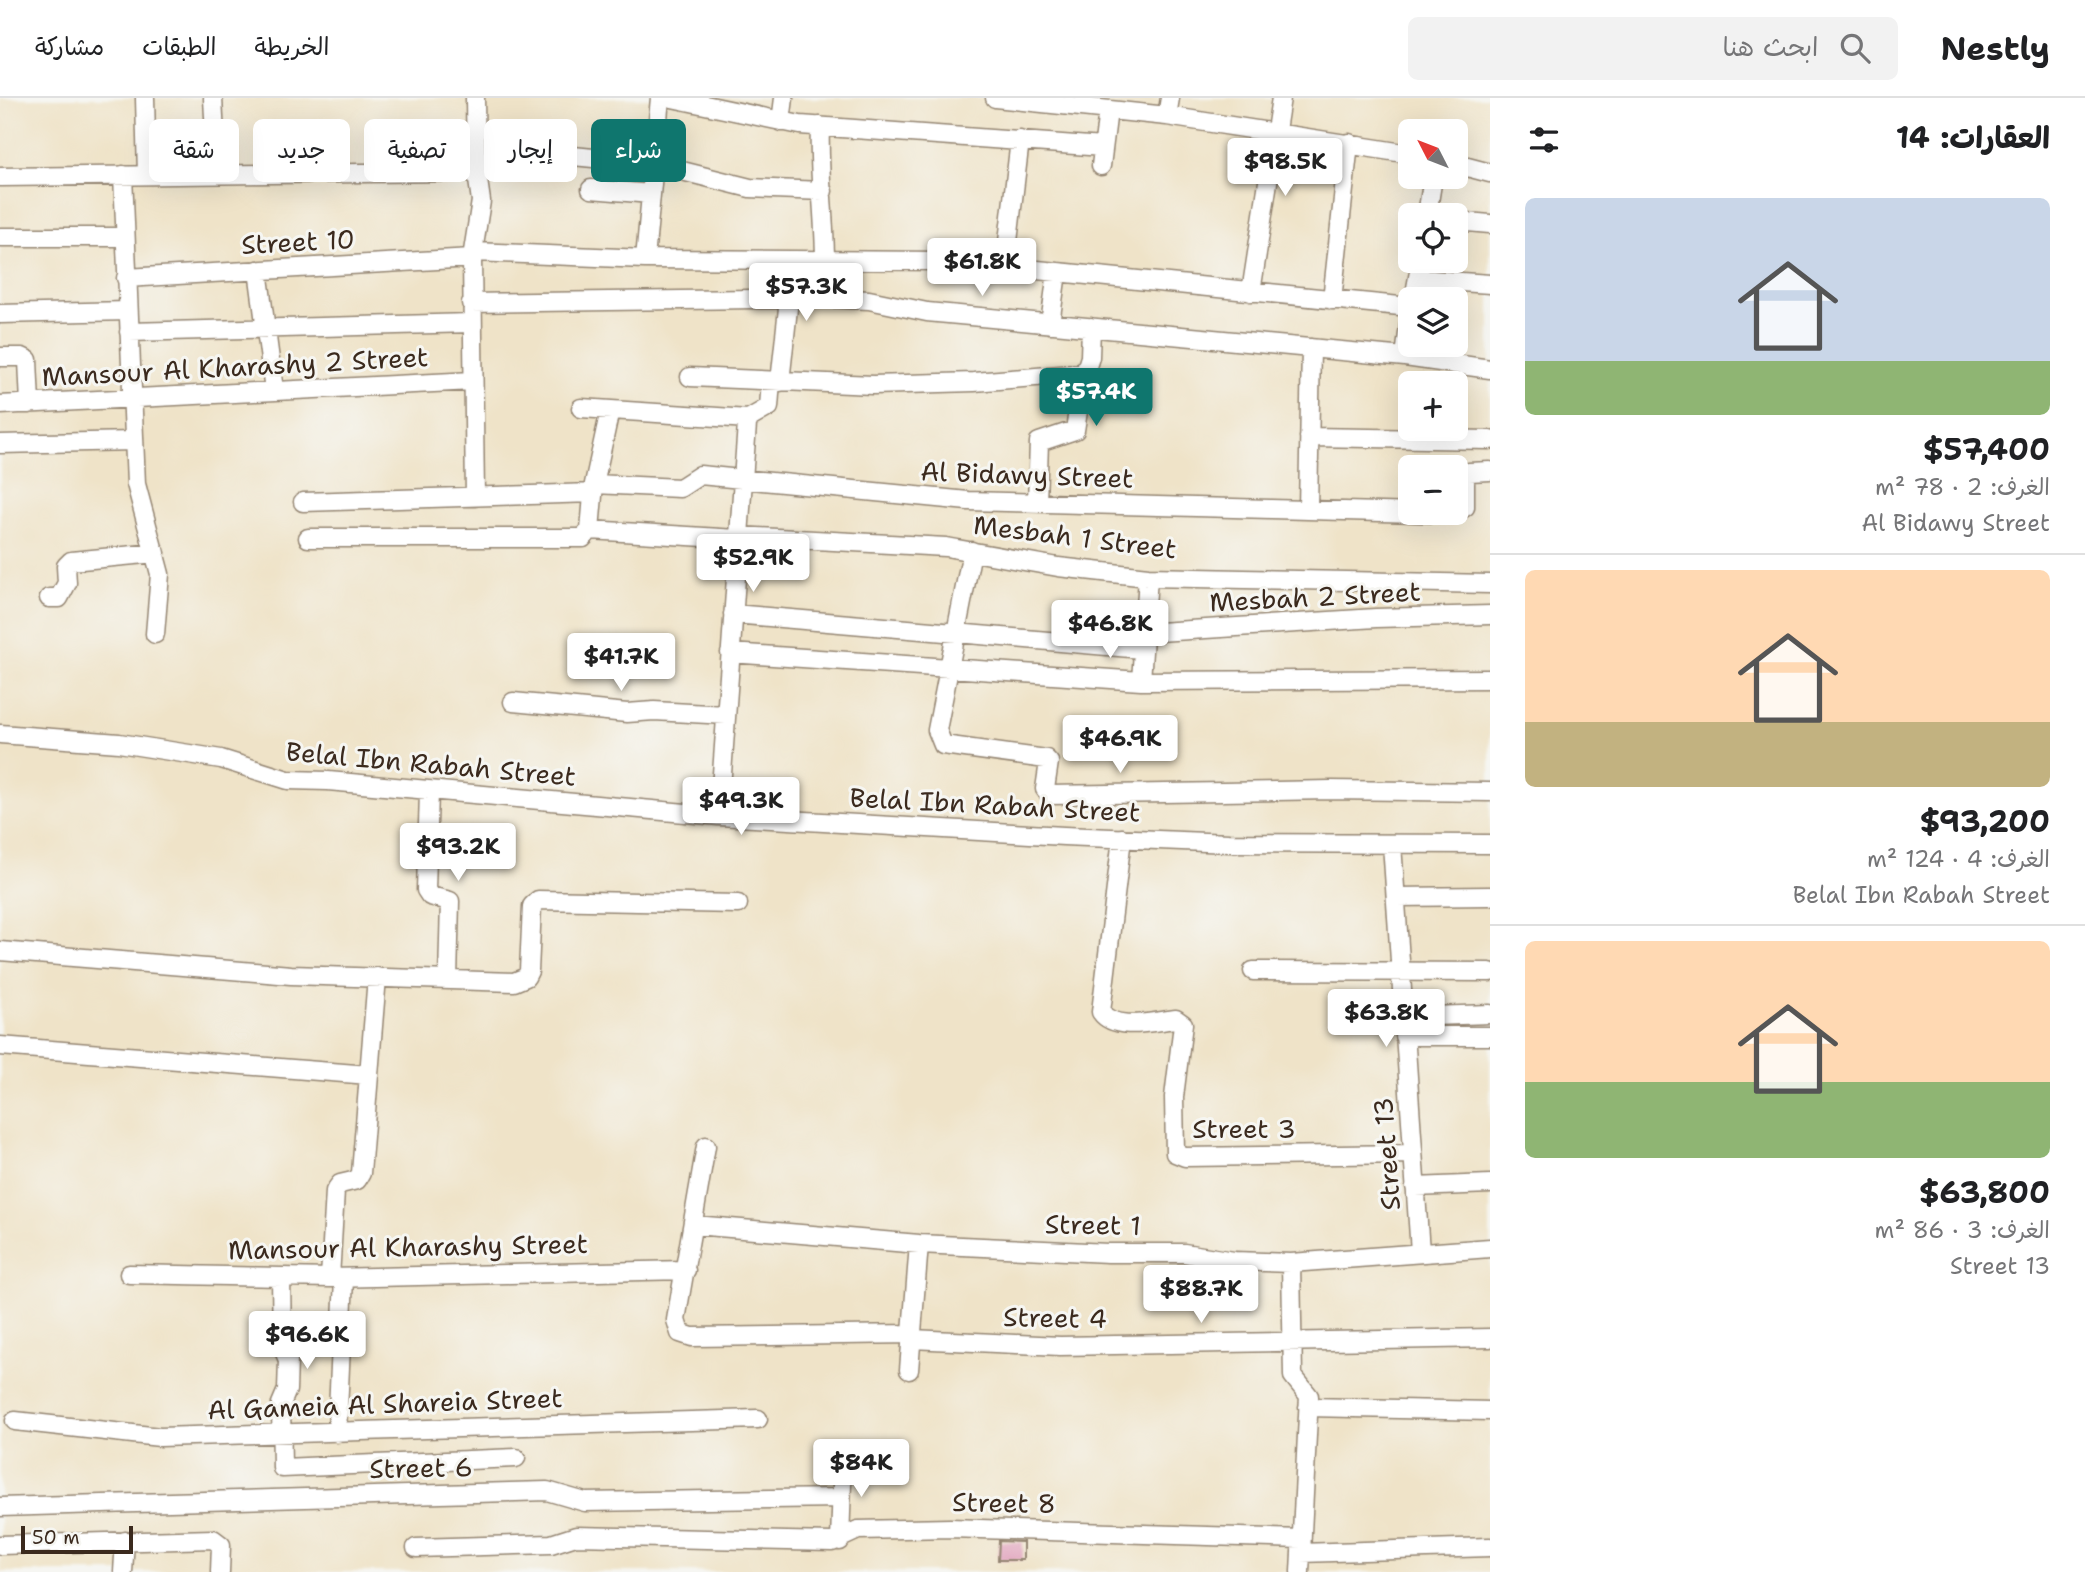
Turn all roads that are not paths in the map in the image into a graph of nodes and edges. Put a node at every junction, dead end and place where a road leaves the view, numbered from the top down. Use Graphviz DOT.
graph roads {
  1 [pos="145,98"];
  2 [pos="213,98"];
  3 [pos="475,98"];
  4 [pos="660,98"];
  5 [pos="784,98"];
  6 [pos="995,98"];
  7 [pos="1281,98"];
  8 [pos="682,99"];
  9 [pos="1168,107"];
  10 [pos="1108,110"];
  11 [pos="214,119"];
  12 [pos="658,119"];
  13 [pos="781,122"];
  14 [pos="820,126"];
  15 [pos="1276,131"];
  16 [pos="1020,140"];
  17 [pos="1349,143"];
  18 [pos="1103,147"];
  19 [pos="1398,152"];
  20 [pos="591,158"];
  21 [pos="476,166"];
  22 [pos="1101,166"];
  23 [pos="1468,167"];
  24 [pos="686,172"];
  25 [pos="1490,173"];
  26 [pos="239,174"];
  27 [pos="123,175"];
  28 [pos="147,175"];
  29 [pos="0,177"];
  30 [pos="652,182"];
  31 [pos="591,189"];
  32 [pos="823,191"];
  33 [pos="651,194"];
  34 [pos="1468,222"];
  35 [pos="1490,224"];
  36 [pos="0,237"];
  37 [pos="125,237"];
  38 [pos="472,255"];
  39 [pos="645,259"];
  40 [pos="793,262"];
  41 [pos="825,262"];
  42 [pos="1005,267"];
  43 [pos="258,270"];
  44 [pos="1057,272"];
  45 [pos="1435,273"];
  46 [pos="126,278"];
  47 [pos="1490,284"];
  48 [pos="1251,292"];
  49 [pos="789,299"];
  50 [pos="1332,300"];
  51 [pos="471,303"];
  52 [pos="1398,306"];
  53 [pos="128,311"];
  54 [pos="0,314"];
  55 [pos="472,323"];
  56 [pos="1051,324"];
  57 [pos="1091,327"];
  58 [pos="267,329"];
  59 [pos="129,332"];
  60 [pos="1311,348"];
  61 [pos="1398,356"];
  62 [pos="0,357"];
  63 [pos="1405,357"];
  64 [pos="1490,369"];
  65 [pos="1085,373"];
  66 [pos="690,377"];
  67 [pos="473,381"];
  68 [pos="775,382"];
  69 [pos="274,390"];
  70 [pos="132,397"];
  71 [pos="30,404"];
  72 [pos="0,405"];
  73 [pos="581,408"];
  74 [pos="610,410"];
  75 [pos="748,419"];
  76 [pos="1309,437"];
  77 [pos="134,440"];
  78 [pos="1490,440"];
  79 [pos="0,444"];
  80 [pos="1490,471"];
  81 [pos="741,480"];
  82 [pos="593,489"];
  83 [pos="475,497"];
  84 [pos="303,502"];
  85 [pos="1037,503"];
  86 [pos="1308,509"];
  87 [pos="590,530"];
  88 [pos="308,538"];
  89 [pos="738,538"];
  90 [pos="972,551"];
  91 [pos="156,553"];
  92 [pos="1148,577"];
  93 [pos="1490,584"];
  94 [pos="48,598"];
  95 [pos="733,614"];
  96 [pos="1490,615"];
  97 [pos="955,633"];
  98 [pos="155,634"];
  99 [pos="1143,641"];
  100 [pos="730,653"];
  101 [pos="947,670"];
  102 [pos="1490,679"];
  103 [pos="1141,681"];
  104 [pos="513,702"];
  105 [pos="726,715"];
  106 [pos="0,734"];
  107 [pos="429,792"];
  108 [pos="1490,792"];
  109 [pos="719,816"];
  110 [pos="1122,838"];
  111 [pos="1392,844"];
  112 [pos="1490,844"];
  113 [pos="1490,896"];
  114 [pos="1395,897"];
  115 [pos="738,904"];
  116 [pos="0,951"];
  117 [pos="1253,971"];
  118 [pos="1400,972"];
  119 [pos="1490,972"];
  120 [pos="377,978"];
  121 [pos="448,979"];
  122 [pos="1490,1014"];
  123 [pos="1403,1017"];
  124 [pos="1405,1036"];
  125 [pos="1490,1036"];
  126 [pos="0,1046"];
  127 [pos="369,1074"];
  128 [pos="706,1146"];
  129 [pos="1413,1154"];
  130 [pos="1490,1184"];
  131 [pos="1415,1187"];
  132 [pos="694,1225"];
  133 [pos="919,1244"];
  134 [pos="1490,1248"];
  135 [pos="1420,1252"];
  136 [pos="1291,1262"];
  137 [pos="686,1270"];
  138 [pos="129,1274"];
  139 [pos="281,1277"];
  140 [pos="337,1278"];
  141 [pos="912,1337"];
  142 [pos="1490,1338"];
  143 [pos="1291,1342"];
  144 [pos="909,1370"];
  145 [pos="1308,1407"];
  146 [pos="1490,1411"];
  147 [pos="758,1419"];
  148 [pos="15,1421"];
  149 [pos="337,1433"];
  150 [pos="280,1436"];
  151 [pos="843,1455"];
  152 [pos="516,1458"];
  153 [pos="376,1465"];
  154 [pos="377,1495"];
  155 [pos="841,1497"];
  156 [pos="0,1507"];
  157 [pos="125,1541"];
  158 [pos="839,1541"];
  159 [pos="0,1545"];
  160 [pos="1301,1546"];
  161 [pos="1490,1547"];
  162 [pos="416,1548"];
  163 [pos="123,1572"];
  164 [pos="220,1572"];
  165 [pos="1300,1572"];
  1 -- 28 [label="street"];
  2 -- 11 [label="street"];
  3 -- 21 [label="street"];
  4 -- 12 [label="street"];
  5 -- 13 [label="street"];
  6 -- 10 [label="street"];
  7 -- 15 [label="street"];
  8 -- 13 [label="street"];
  9 -- 10 [label="street"];
  9 -- 15 [label="street"];
  10 -- 18 [label="street"];
  13 -- 14 [label="street"];
  14 -- 16 [label="street"];
  14 -- 32 [label="street"];
  15 -- 17 [label="street"];
  15 -- 48 [label="street"];
  16 -- 18 [label="street"];
  16 -- 42 [label="street"];
  17 -- 19 [label="street"];
  17 -- 50 [label="street"];
  18 -- 22 [label="street"];
  20 -- 21 [label="street"];
  21 -- 26 [label="street"];
  21 -- 38 [label="street"];
  23 -- 25 [label="street"];
  24 -- 32 [label="street"];
  27 -- 28 [label="street"];
  27 -- 29 [label="street"];
  27 -- 37 [label="street"];
  30 -- 33 [label="street"];
  31 -- 33 [label="street"];
  32 -- 41 [label="street"];
  33 -- 39 [label="street"];
  34 -- 35 [label="street"];
  36 -- 37 [label="street"];
  37 -- 46 [label="street"];
  38 -- 39 [label="street, Street 10"];
  38 -- 43 [label="street, Street 10"];
  38 -- 51 [label="street"];
  39 -- 40 [label="street, Street 10"];
  40 -- 41 [label="street, Street 10"];
  40 -- 49 [label="street"];
  41 -- 42 [label="street, Street 10"];
  42 -- 44 [label="street, Street 10"];
  43 -- 46 [label="street, Street 10"];
  43 -- 58 [label="street"];
  44 -- 48 [label="street, Street 10"];
  44 -- 56 [label="street"];
  45 -- 47 [label="street"];
  46 -- 53 [label="street"];
  48 -- 50 [label="street, Street 10"];
  49 -- 51 [label="street"];
  49 -- 56 [label="street"];
  49 -- 68 [label="street"];
  50 -- 52 [label="street, Street 10"];
  51 -- 55 [label="street"];
  53 -- 54 [label="street"];
  53 -- 59 [label="street"];
  55 -- 58 [label="street"];
  55 -- 67 [label="street"];
  56 -- 57 [label="street"];
  57 -- 60 [label="street"];
  57 -- 65 [label="street"];
  58 -- 59 [label="street"];
  58 -- 69 [label="street"];
  59 -- 70 [label="street"];
  60 -- 61 [label="street"];
  60 -- 76 [label="street"];
  62 -- 71 [label="street"];
  63 -- 64 [label="street"];
  65 -- 68 [label="street"];
  65 -- 85 [label="street"];
  66 -- 68 [label="street"];
  67 -- 69 [label="street, Mansour Al Kharashy 2 Street"];
  67 -- 83 [label="street"];
  68 -- 75 [label="street"];
  69 -- 70 [label="street, Mansour Al Kharashy 2 Street"];
  70 -- 71 [label="street, Mansour Al Kharashy 2 Street"];
  70 -- 77 [label="street"];
  71 -- 72 [label="street, Mansour Al Kharashy 2 Street"];
  73 -- 74 [label="street"];
  74 -- 75 [label="street"];
  74 -- 82 [label="street"];
  75 -- 81 [label="street"];
  76 -- 78 [label="street"];
  76 -- 86 [label="street"];
  77 -- 79 [label="street"];
  77 -- 91 [label="street"];
  80 -- 86 [label="street, Al Bidawy Street"];
  81 -- 82 [label="street, Al Bidawy Street"];
  81 -- 85 [label="street, Al Bidawy Street"];
  81 -- 89 [label="street"];
  82 -- 83 [label="street, Al Bidawy Street"];
  82 -- 87 [label="street"];
  83 -- 84 [label="street, Al Bidawy Street"];
  85 -- 86 [label="street, Al Bidawy Street"];
  87 -- 88 [label="street, Mesbah 1 Street"];
  87 -- 89 [label="street, Mesbah 1 Street"];
  89 -- 90 [label="street, Mesbah 1 Street"];
  89 -- 95 [label="street"];
  90 -- 92 [label="street, Mesbah 1 Street"];
  90 -- 97 [label="street"];
  91 -- 94 [label="street"];
  91 -- 98 [label="street"];
  92 -- 93 [label="street, Mesbah 1 Street"];
  92 -- 99 [label="street"];
  95 -- 97 [label="street, Mesbah 2 Street"];
  95 -- 100 [label="street"];
  96 -- 99 [label="street, Mesbah 2 Street"];
  97 -- 99 [label="street, Mesbah 2 Street"];
  97 -- 101 [label="street"];
  99 -- 103 [label="street"];
  100 -- 101 [label="street"];
  100 -- 105 [label="street"];
  101 -- 103 [label="street"];
  101 -- 108 [label="street"];
  102 -- 103 [label="street"];
  104 -- 105 [label="street"];
  105 -- 109 [label="street"];
  106 -- 107 [label="street, Belal Ibn Rabah Street"];
  107 -- 109 [label="street, Belal Ibn Rabah Street"];
  107 -- 121 [label="street"];
  109 -- 110 [label="street, Belal Ibn Rabah Street"];
  110 -- 111 [label="street, Belal Ibn Rabah Street"];
  110 -- 129 [label="street, Street 3"];
  111 -- 112 [label="street, Belal Ibn Rabah Street"];
  111 -- 114 [label="street, Street 13"];
  113 -- 114 [label="street"];
  114 -- 118 [label="street, Street 13"];
  115 -- 121 [label="street"];
  116 -- 120 [label="street"];
  117 -- 118 [label="street"];
  118 -- 119 [label="street"];
  118 -- 123 [label="street, Street 13"];
  120 -- 121 [label="street"];
  120 -- 127 [label="street"];
  122 -- 123 [label="street"];
  123 -- 124 [label="street, Street 13"];
  124 -- 125 [label="street"];
  124 -- 129 [label="street, Street 13"];
  126 -- 127 [label="street"];
  127 -- 140 [label="street"];
  128 -- 132 [label="street"];
  129 -- 131 [label="street, Street 13"];
  130 -- 131 [label="street"];
  131 -- 135 [label="street, Street 13"];
  132 -- 133 [label="street, Street 1"];
  132 -- 137 [label="street"];
  133 -- 136 [label="street, Street 1"];
  133 -- 141 [label="street"];
  134 -- 135 [label="street, Street 1"];
  135 -- 136 [label="street, Street 1"];
  136 -- 143 [label="street"];
  137 -- 140 [label="street, Mansour Al Kharashy Street"];
  137 -- 141 [label="street, Street 4"];
  138 -- 139 [label="street, Mansour Al Kharashy Street"];
  139 -- 140 [label="street, Mansour Al Kharashy Street"];
  139 -- 150 [label="street"];
  140 -- 149 [label="street"];
  141 -- 143 [label="street, Street 4"];
  141 -- 144 [label="street"];
  142 -- 143 [label="street, Street 4"];
  143 -- 145 [label="street"];
  145 -- 146 [label="street"];
  145 -- 160 [label="street"];
  147 -- 149 [label="street, Al Gameia Al Shareia Street"];
  148 -- 150 [label="street, Al Gameia Al Shareia Street"];
  149 -- 150 [label="street, Al Gameia Al Shareia Street"];
  150 -- 153 [label="street"];
  151 -- 155 [label="street"];
  152 -- 153 [label="street"];
  153 -- 154 [label="street"];
  154 -- 155 [label="street, Street 6"];
  154 -- 156 [label="street, Street 6"];
  155 -- 158 [label="street"];
  157 -- 159 [label="street"];
  157 -- 163 [label="street"];
  157 -- 164 [label="street"];
  158 -- 160 [label="street, Street 8"];
  158 -- 162 [label="street, Street 8"];
  160 -- 161 [label="street, Street 8"];
  160 -- 165 [label="street"];
}
